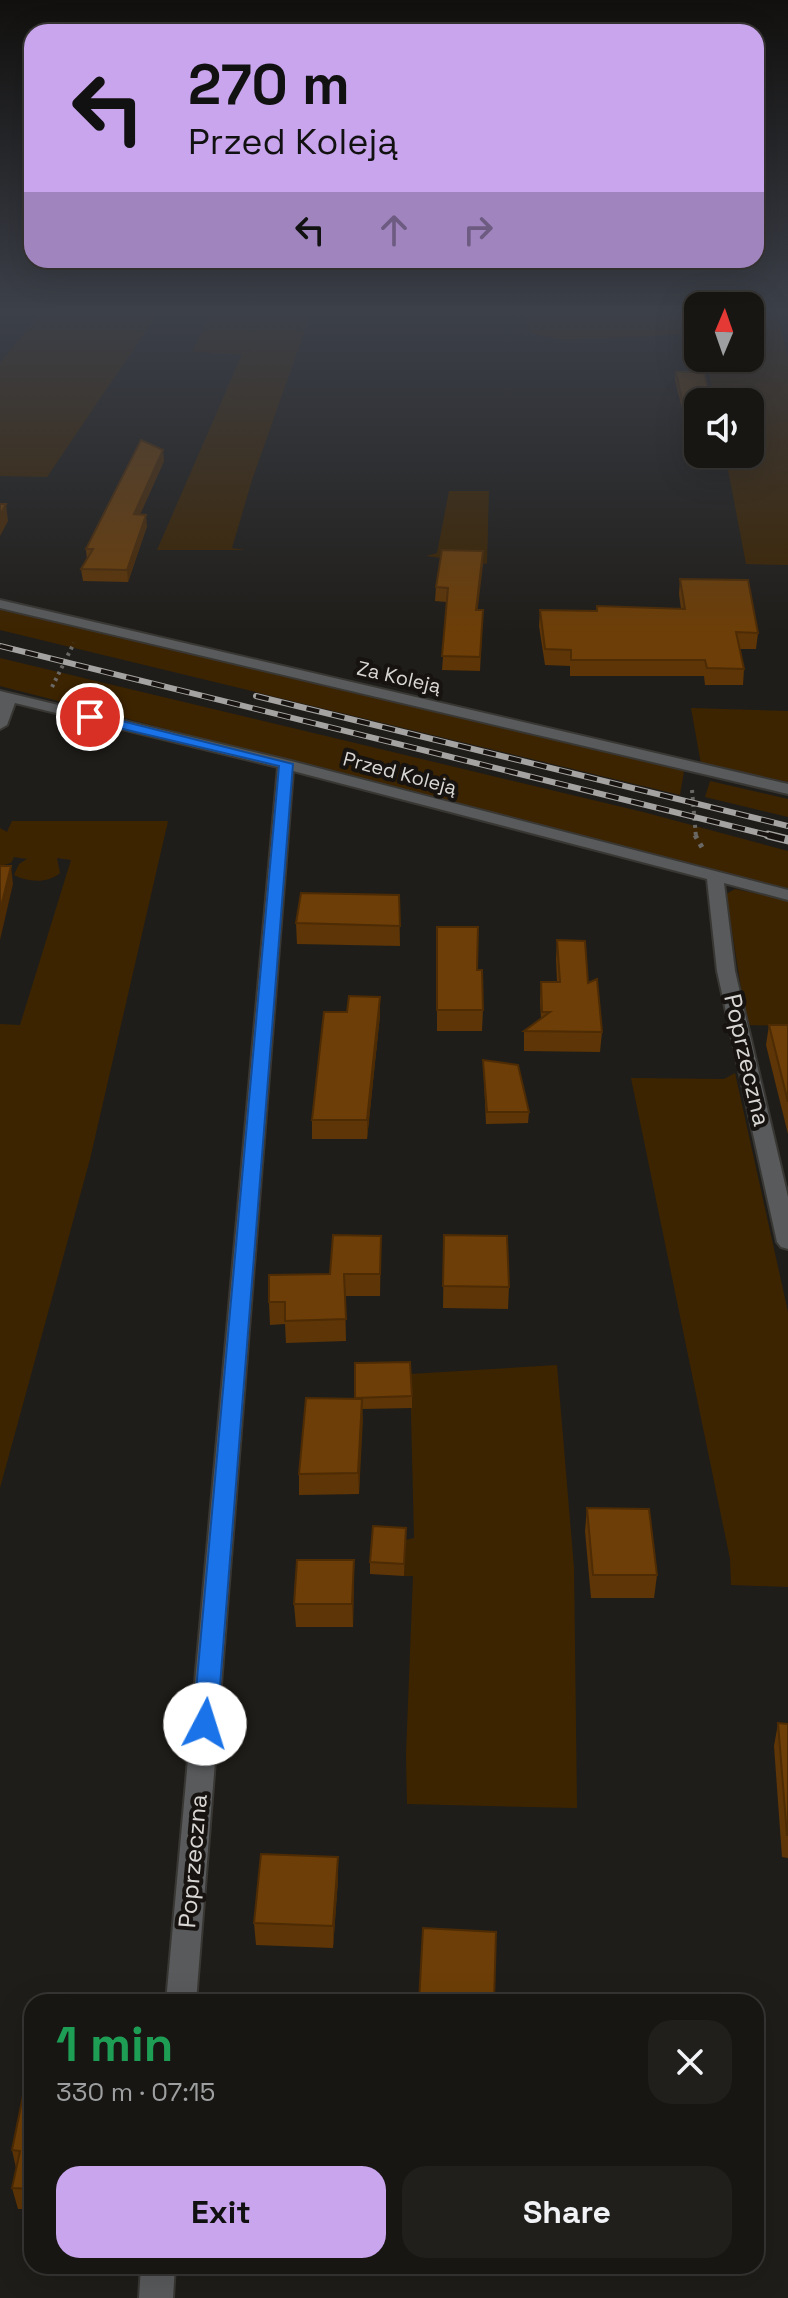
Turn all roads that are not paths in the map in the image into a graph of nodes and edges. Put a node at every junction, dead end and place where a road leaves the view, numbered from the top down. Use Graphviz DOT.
graph roads {
  1 [pos="0,604"];
  2 [pos="5,696"];
  3 [pos="0,725"];
  4 [pos="286,764"];
  5 [pos="788,789"];
  6 [pos="717,876"];
  7 [pos="788,895"];
  8 [pos="788,1242"];
  9 [pos="182,1994"];
  10 [pos="158,2274"];
  11 [pos="156,2298"];
  1 -- 5 [label="street, Za Koleją"];
  2 -- 3 [label="street"];
  2 -- 4 [label="street, Przed Koleją"];
  4 -- 6 [label="street, Przed Koleją"];
  4 -- 9 [label="street, Poprzeczna"];
  6 -- 7 [label="street, Przed Koleją"];
  6 -- 8 [label="street, Poprzeczna"];
  10 -- 11 [label="street"];
}
